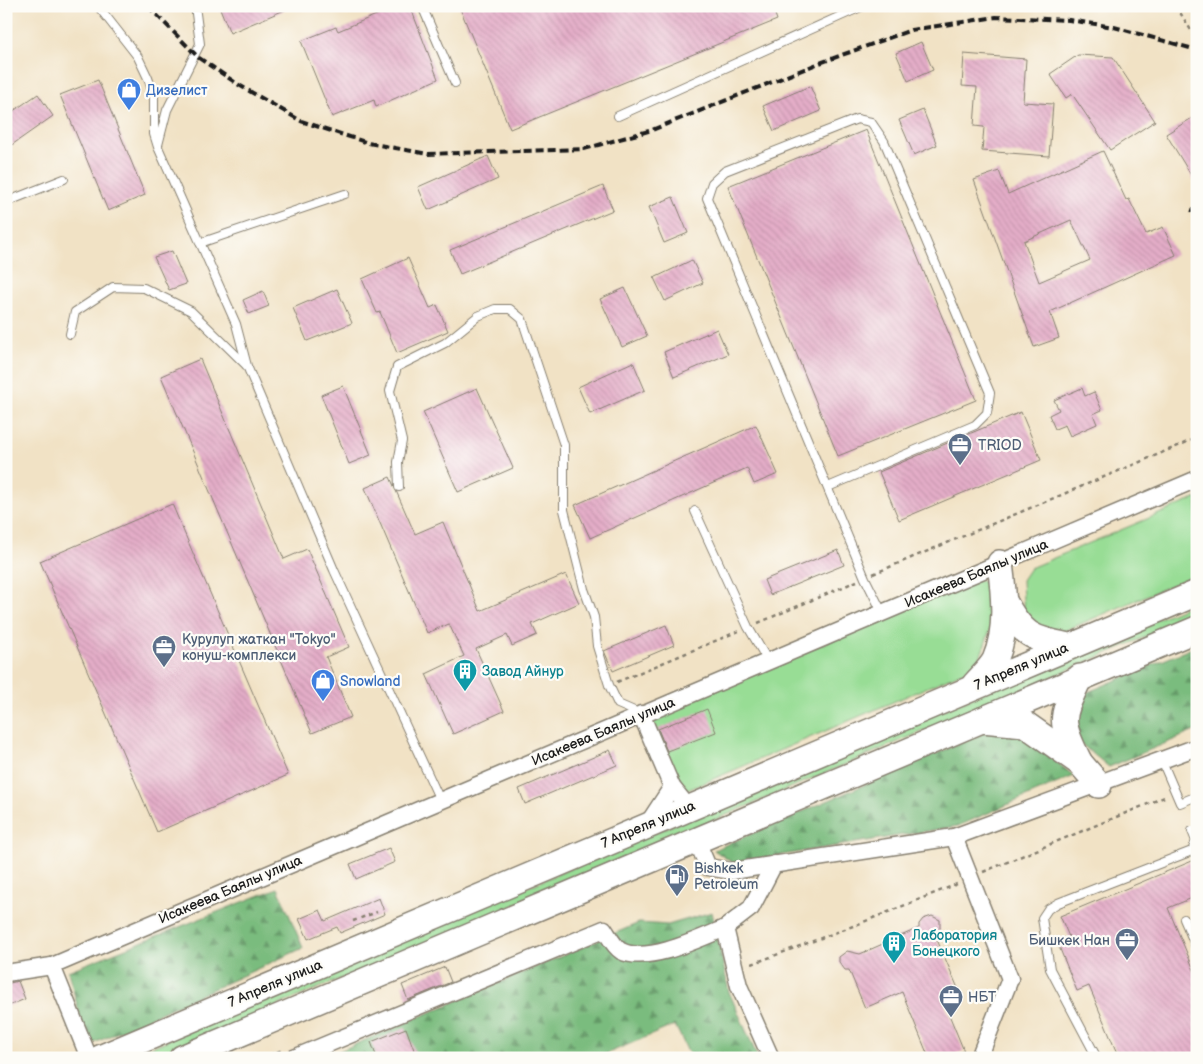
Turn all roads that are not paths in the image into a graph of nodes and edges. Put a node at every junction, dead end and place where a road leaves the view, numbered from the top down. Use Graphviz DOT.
graph roads {
  1 [pos="98,6"];
  2 [pos="195,6"];
  3 [pos="422,6"];
  4 [pos="863,6"];
  5 [pos="455,83"];
  6 [pos="618,116"];
  7 [pos="158,147"];
  8 [pos="64,179"];
  9 [pos="345,194"];
  10 [pos="6,202"];
  11 [pos="200,244"];
  12 [pos="70,334"];
  13 [pos="247,366"];
  14 [pos="1197,479"];
  15 [pos="399,487"];
  16 [pos="828,487"];
  17 [pos="695,511"];
  18 [pos="1000,563"];
  19 [pos="1197,593"];
  20 [pos="1004,601"];
  21 [pos="882,612"];
  22 [pos="1197,629"];
  23 [pos="1068,646"];
  24 [pos="768,661"];
  25 [pos="1080,677"];
  26 [pos="972,687"];
  27 [pos="641,714"];
  28 [pos="978,720"];
  29 [pos="1197,747"];
  30 [pos="1162,761"];
  31 [pos="1080,763"];
  32 [pos="1099,785"];
  33 [pos="672,787"];
  34 [pos="1197,796"];
  35 [pos="440,800"];
  36 [pos="688,807"];
  37 [pos="648,825"];
  38 [pos="1192,831"];
  39 [pos="954,837"];
  40 [pos="696,839"];
  41 [pos="774,864"];
  42 [pos="1184,919"];
  43 [pos="725,928"];
  44 [pos="1197,949"];
  45 [pos="52,966"];
  46 [pos="6,973"];
  47 [pos="312,1054"];
  48 [pos="89,1058"];
  49 [pos="100,1058"];
  50 [pos="182,1058"];
  51 [pos="294,1058"];
  52 [pos="771,1058"];
  53 [pos="979,1058"];
  54 [pos="1097,1058"];
  1 -- 7 [label="lane"];
  2 -- 7 [label="lane"];
  3 -- 5 [label="lane"];
  4 -- 6 [label="lane"];
  7 -- 11 [label="lane"];
  8 -- 10 [label="lane"];
  9 -- 11 [label="lane"];
  11 -- 13 [label="lane"];
  12 -- 13 [label="lane"];
  13 -- 35 [label="lane"];
  14 -- 18 [label="street, Исакеева Баялы улица"];
  15 -- 27 [label="lane"];
  16 -- 16 [label="lane"];
  16 -- 21 [label="lane"];
  17 -- 24 [label="lane"];
  18 -- 20 [label="main road"];
  18 -- 21 [label="street, Исакеева Баялы улица"];
  19 -- 23 [label="main road, 7 Апреля улица"];
  20 -- 23 [label="main road"];
  20 -- 26 [label="main road"];
  21 -- 24 [label="street, Исакеева Баялы улица"];
  22 -- 25 [label="main road"];
  23 -- 26 [label="main road, 7 Апреля улица"];
  24 -- 27 [label="street, Исакеева Баялы улица"];
  25 -- 28 [label="main road"];
  25 -- 31 [label="main road"];
  26 -- 36 [label="main road, 7 Апреля улица"];
  27 -- 33 [label="street"];
  27 -- 35 [label="street, Исакеева Баялы улица"];
  28 -- 31 [label="main road"];
  28 -- 40 [label="main road"];
  29 -- 30 [label="street"];
  30 -- 32 [label="street"];
  30 -- 34 [label="lane"];
  31 -- 32 [label="main road"];
  32 -- 39 [label="street"];
  33 -- 36 [label="street"];
  33 -- 37 [label="street"];
  35 -- 45 [label="street, Исакеева Баялы улица"];
  36 -- 37 [label="main road, 7 Апреля улица"];
  37 -- 49 [label="main road, 7 Апреля улица"];
  38 -- 54 [label="lane"];
  39 -- 41 [label="street"];
  39 -- 53 [label="street"];
  40 -- 41 [label="street"];
  40 -- 50 [label="main road"];
  41 -- 43 [label="street"];
  42 -- 44 [label="lane"];
  43 -- 47 [label="street"];
  43 -- 52 [label="street"];
  45 -- 46 [label="street, Исакеева Баялы улица"];
  45 -- 48 [label="street"];
  47 -- 51 [label="street"];
}
